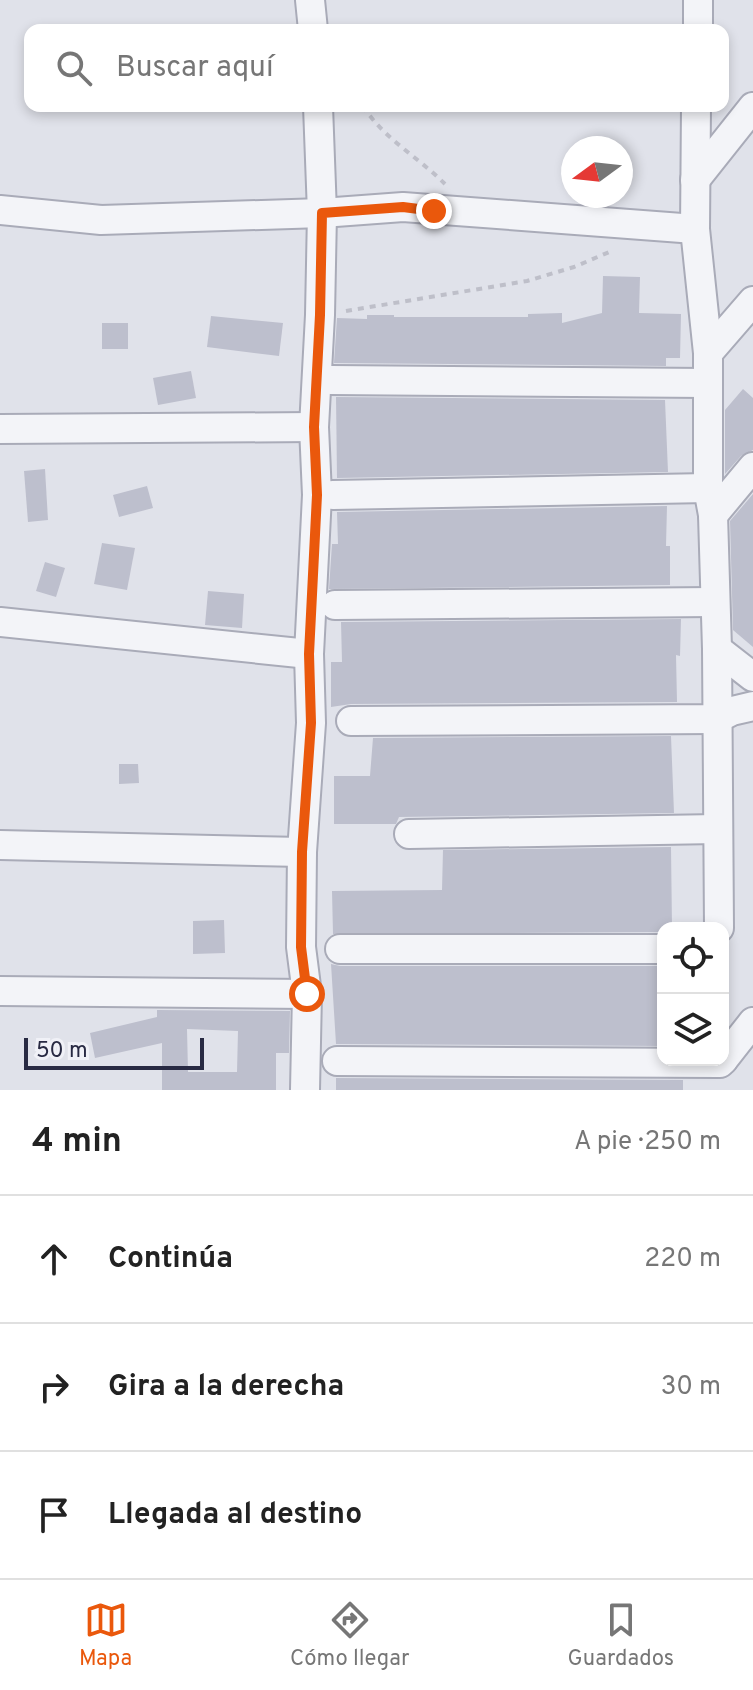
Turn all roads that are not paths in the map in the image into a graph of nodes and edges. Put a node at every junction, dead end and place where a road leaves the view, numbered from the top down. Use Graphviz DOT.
graph roads {
  1 [pos="291,0"];
  2 [pos="310,0"];
  3 [pos="698,0"];
  4 [pos="312,24"];
  5 [pos="698,24"];
  6 [pos="753,107"];
  7 [pos="318,112"];
  8 [pos="696,112"];
  9 [pos="695,180"];
  10 [pos="0,210"];
  11 [pos="322,213"];
  12 [pos="695,229"];
  13 [pos="753,301"];
  14 [pos="708,353"];
  15 [pos="331,380"];
  16 [pos="707,383"];
  17 [pos="314,427"];
  18 [pos="0,429"];
  19 [pos="753,467"];
  20 [pos="333,495"];
  21 [pos="710,501"];
  22 [pos="714,602"];
  23 [pos="335,605"];
  24 [pos="0,622"];
  25 [pos="717,649"];
  26 [pos="309,654"];
  27 [pos="751,669"];
  28 [pos="753,706"];
  29 [pos="716,719"];
  30 [pos="351,721"];
  31 [pos="718,829"];
  32 [pos="409,834"];
  33 [pos="0,845"];
  34 [pos="302,852"];
  35 [pos="719,922"];
  36 [pos="340,949"];
  37 [pos="657,949"];
  38 [pos="0,991"];
  39 [pos="307,994"];
  40 [pos="753,1022"];
  41 [pos="337,1061"];
  42 [pos="721,1067"];
  43 [pos="305,1090"];
  1 -- 2 [label="street"];
  2 -- 4 [label="street"];
  3 -- 5 [label="street"];
  6 -- 9 [label="street"];
  7 -- 11 [label="street"];
  8 -- 9 [label="street"];
  9 -- 12 [label="street"];
  10 -- 11 [label="street"];
  11 -- 12 [label="street"];
  11 -- 17 [label="street"];
  12 -- 14 [label="street"];
  13 -- 14 [label="street"];
  14 -- 16 [label="street"];
  15 -- 16 [label="street"];
  16 -- 21 [label="street"];
  17 -- 18 [label="street"];
  17 -- 26 [label="street"];
  19 -- 21 [label="street"];
  20 -- 21 [label="street"];
  21 -- 22 [label="street"];
  22 -- 23 [label="street"];
  22 -- 25 [label="street"];
  24 -- 26 [label="street"];
  25 -- 27 [label="street"];
  25 -- 29 [label="street"];
  26 -- 34 [label="street"];
  28 -- 29 [label="street"];
  29 -- 30 [label="street"];
  29 -- 31 [label="street"];
  31 -- 32 [label="street"];
  31 -- 35 [label="street"];
  33 -- 34 [label="street"];
  34 -- 39 [label="street"];
  36 -- 37 [label="street"];
  38 -- 39 [label="street"];
  39 -- 43 [label="street"];
  40 -- 42 [label="street"];
  41 -- 42 [label="street"];
}
